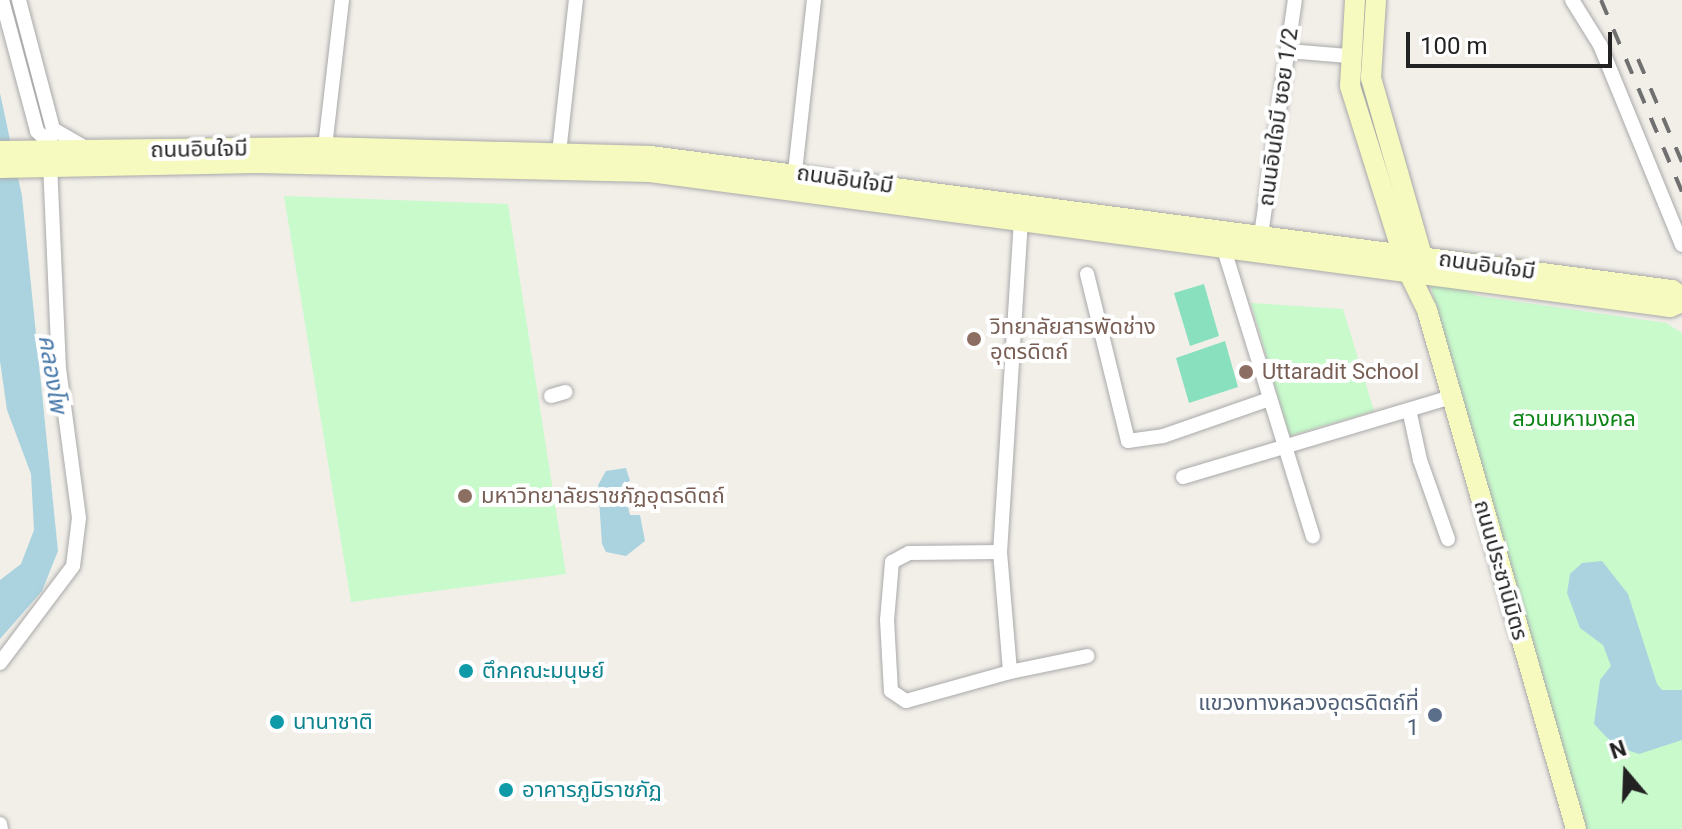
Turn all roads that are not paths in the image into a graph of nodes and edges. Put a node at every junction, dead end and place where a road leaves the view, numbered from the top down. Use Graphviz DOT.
graph roads {
  1 [pos="2,0"];
  2 [pos="19,0"];
  3 [pos="342,0"];
  4 [pos="576,0"];
  5 [pos="814,0"];
  6 [pos="1295,0"];
  7 [pos="1355,0"];
  8 [pos="1376,0"];
  9 [pos="1572,0"];
  10 [pos="1288,51"];
  11 [pos="1348,56"];
  12 [pos="325,147"];
  13 [pos="0,151"];
  14 [pos="48,151"];
  15 [pos="559,153"];
  16 [pos="0,168"];
  17 [pos="794,180"];
  18 [pos="1022,211"];
  19 [pos="1261,235"];
  20 [pos="1224,238"];
  21 [pos="1682,245"];
  22 [pos="1415,264"];
  23 [pos="1087,274"];
  24 [pos="1682,300"];
  25 [pos="1451,397"];
  26 [pos="1270,399"];
  27 [pos="1410,414"];
  28 [pos="1286,447"];
  29 [pos="1183,477"];
  30 [pos="1313,536"];
  31 [pos="1448,539"];
  32 [pos="1000,552"];
  33 [pos="1087,656"];
  34 [pos="0,663"];
  35 [pos="1010,672"];
  36 [pos="1576,829"];
  1 -- 14 [label="street"];
  2 -- 14 [label="street"];
  3 -- 12 [label="street"];
  4 -- 15 [label="street"];
  5 -- 17 [label="street"];
  6 -- 10 [label="street, ถนนอินใจมี ซอย 1/2"];
  7 -- 11 [label="main road"];
  8 -- 22 [label="main road"];
  9 -- 21 [label="street"];
  10 -- 11 [label="street"];
  10 -- 19 [label="street, ถนนอินใจมี ซอย 1/2"];
  11 -- 22 [label="main road"];
  12 -- 14 [label="main road, ถนนอินใจมี"];
  12 -- 15 [label="main road, ถนนอินใจมี"];
  13 -- 14 [label="main road, ถนนอินใจมี"];
  14 -- 16 [label="main road, ถนนอินใจมี"];
  14 -- 17 [label="main road, ถนนอินใจมี"];
  14 -- 34 [label="street"];
  15 -- 17 [label="main road, ถนนอินใจมี"];
  17 -- 18 [label="main road, ถนนอินใจมี"];
  18 -- 20 [label="main road, ถนนอินใจมี"];
  18 -- 32 [label="street"];
  19 -- 20 [label="main road, ถนนอินใจมี"];
  19 -- 22 [label="main road, ถนนอินใจมี"];
  20 -- 22 [label="main road, ถนนอินใจมี"];
  20 -- 26 [label="street"];
  22 -- 24 [label="main road, ถนนอินใจมี"];
  22 -- 25 [label="main road, ถนนประชานิมิตร"];
  23 -- 26 [label="street"];
  25 -- 27 [label="street"];
  25 -- 36 [label="main road, ถนนประชานิมิตร"];
  26 -- 28 [label="street"];
  27 -- 28 [label="street"];
  27 -- 31 [label="street"];
  28 -- 29 [label="street"];
  28 -- 30 [label="street"];
  32 -- 35 [label="street"];
  32 -- 35 [label="street"];
  33 -- 35 [label="street"];
}
